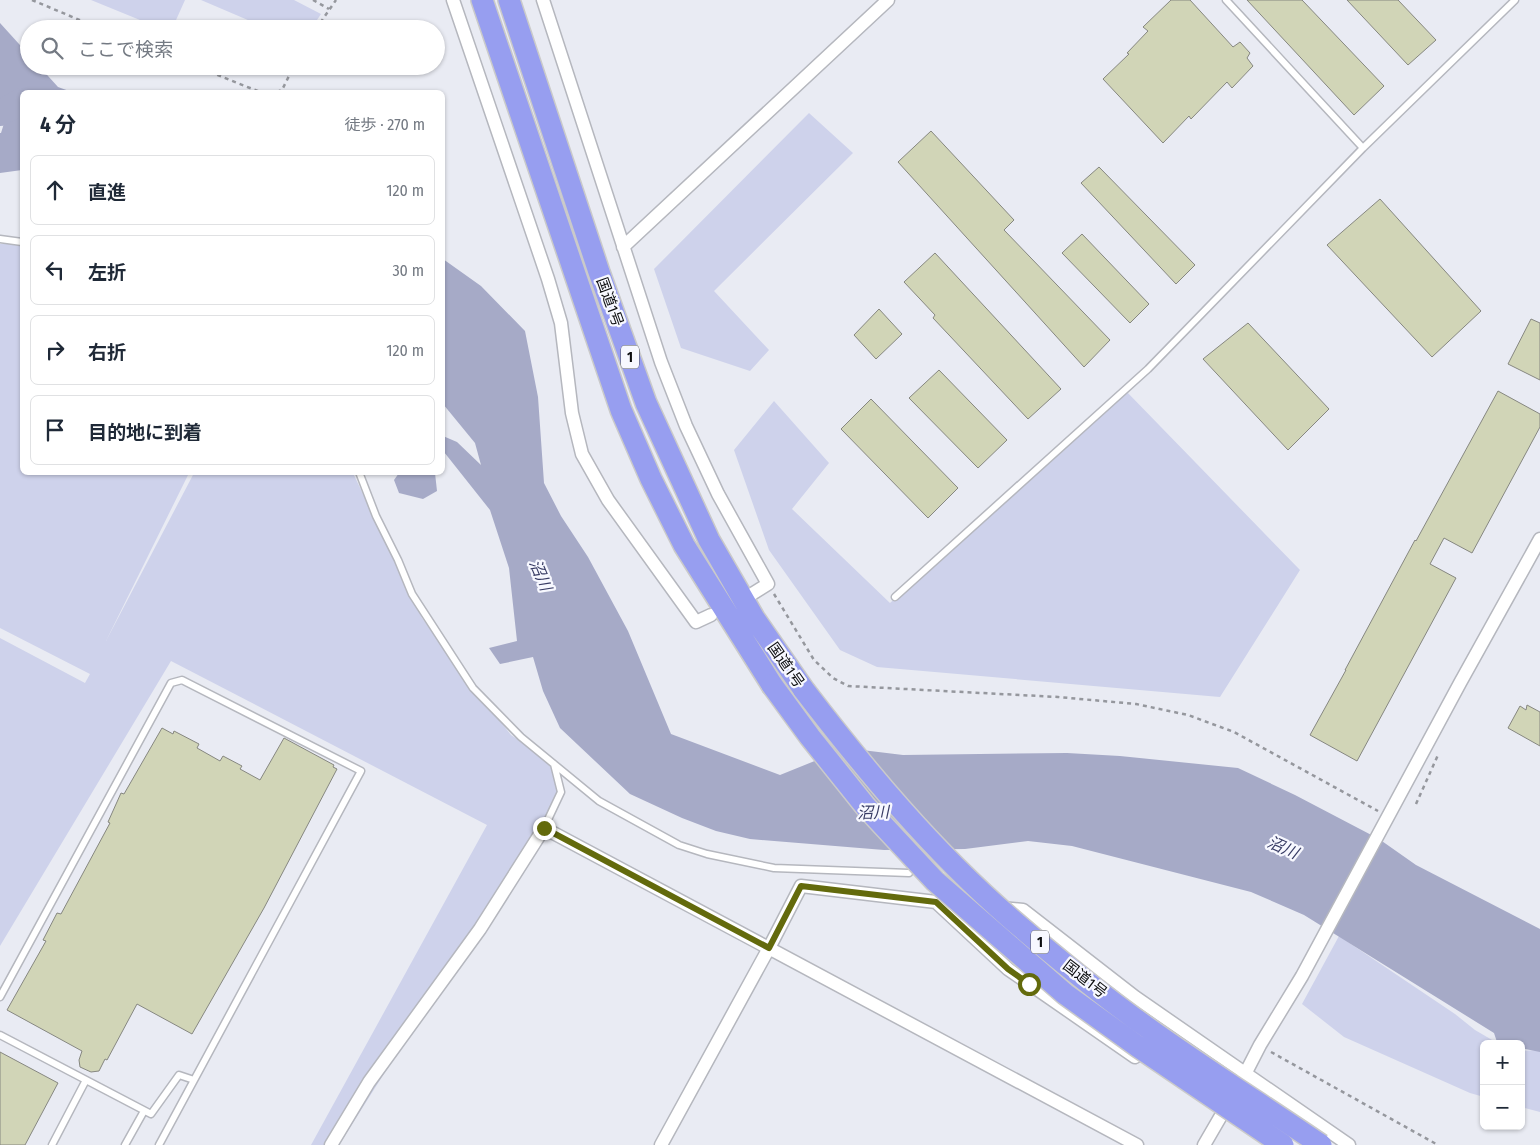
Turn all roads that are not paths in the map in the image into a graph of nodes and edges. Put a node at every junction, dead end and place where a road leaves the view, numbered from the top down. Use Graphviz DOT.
graph roads {
  1 [pos="453,0"];
  2 [pos="482,0"];
  3 [pos="509,0"];
  4 [pos="543,0"];
  5 [pos="888,0"];
  6 [pos="1226,0"];
  7 [pos="1515,0"];
  8 [pos="1363,148"];
  9 [pos="0,239"];
  10 [pos="20,242"];
  11 [pos="623,247"];
  12 [pos="360,475"];
  13 [pos="1540,539"];
  14 [pos="752,594"];
  15 [pos="895,597"];
  16 [pos="711,616"];
  17 [pos="554,764"];
  18 [pos="544,828"];
  19 [pos="909,873"];
  20 [pos="936,902"];
  21 [pos="769,948"];
  22 [pos="0,997"];
  23 [pos="0,1035"];
  24 [pos="1246,1073"];
  25 [pos="86,1080"];
  26 [pos="194,1080"];
  27 [pos="144,1110"];
  28 [pos="1221,1115"];
  29 [pos="52,1145"];
  30 [pos="125,1145"];
  31 [pos="159,1145"];
  32 [pos="332,1145"];
  33 [pos="661,1145"];
  34 [pos="1137,1145"];
  35 [pos="1204,1145"];
  36 [pos="1264,1145"];
  37 [pos="1283,1145"];
  38 [pos="1321,1145"];
  39 [pos="1349,1145"];
  1 -- 16 [label="street"];
  2 -- 37 [label="highway, 国道1号 / 1, bridge"];
  3 -- 38 [label="highway, 国道1号 / 1, bridge"];
  4 -- 11 [label="street"];
  5 -- 11 [label="street"];
  6 -- 8 [label="lane"];
  7 -- 8 [label="lane"];
  8 -- 15 [label="lane"];
  9 -- 10 [label="lane"];
  11 -- 14 [label="street"];
  12 -- 17 [label="lane"];
  13 -- 24 [label="street"];
  17 -- 18 [label="lane"];
  17 -- 19 [label="lane"];
  18 -- 21 [label="street"];
  18 -- 32 [label="street"];
  20 -- 21 [label="street"];
  20 -- 24 [label="street"];
  20 -- 28 [label="street"];
  21 -- 33 [label="street"];
  21 -- 34 [label="street"];
  22 -- 26 [label="lane"];
  23 -- 25 [label="lane"];
  24 -- 28 [label="street"];
  24 -- 39 [label="street"];
  25 -- 27 [label="lane"];
  25 -- 29 [label="lane"];
  26 -- 27 [label="lane"];
  26 -- 31 [label="lane"];
  27 -- 30 [label="lane"];
  28 -- 35 [label="street"];
  28 -- 36 [label="street"];
}
